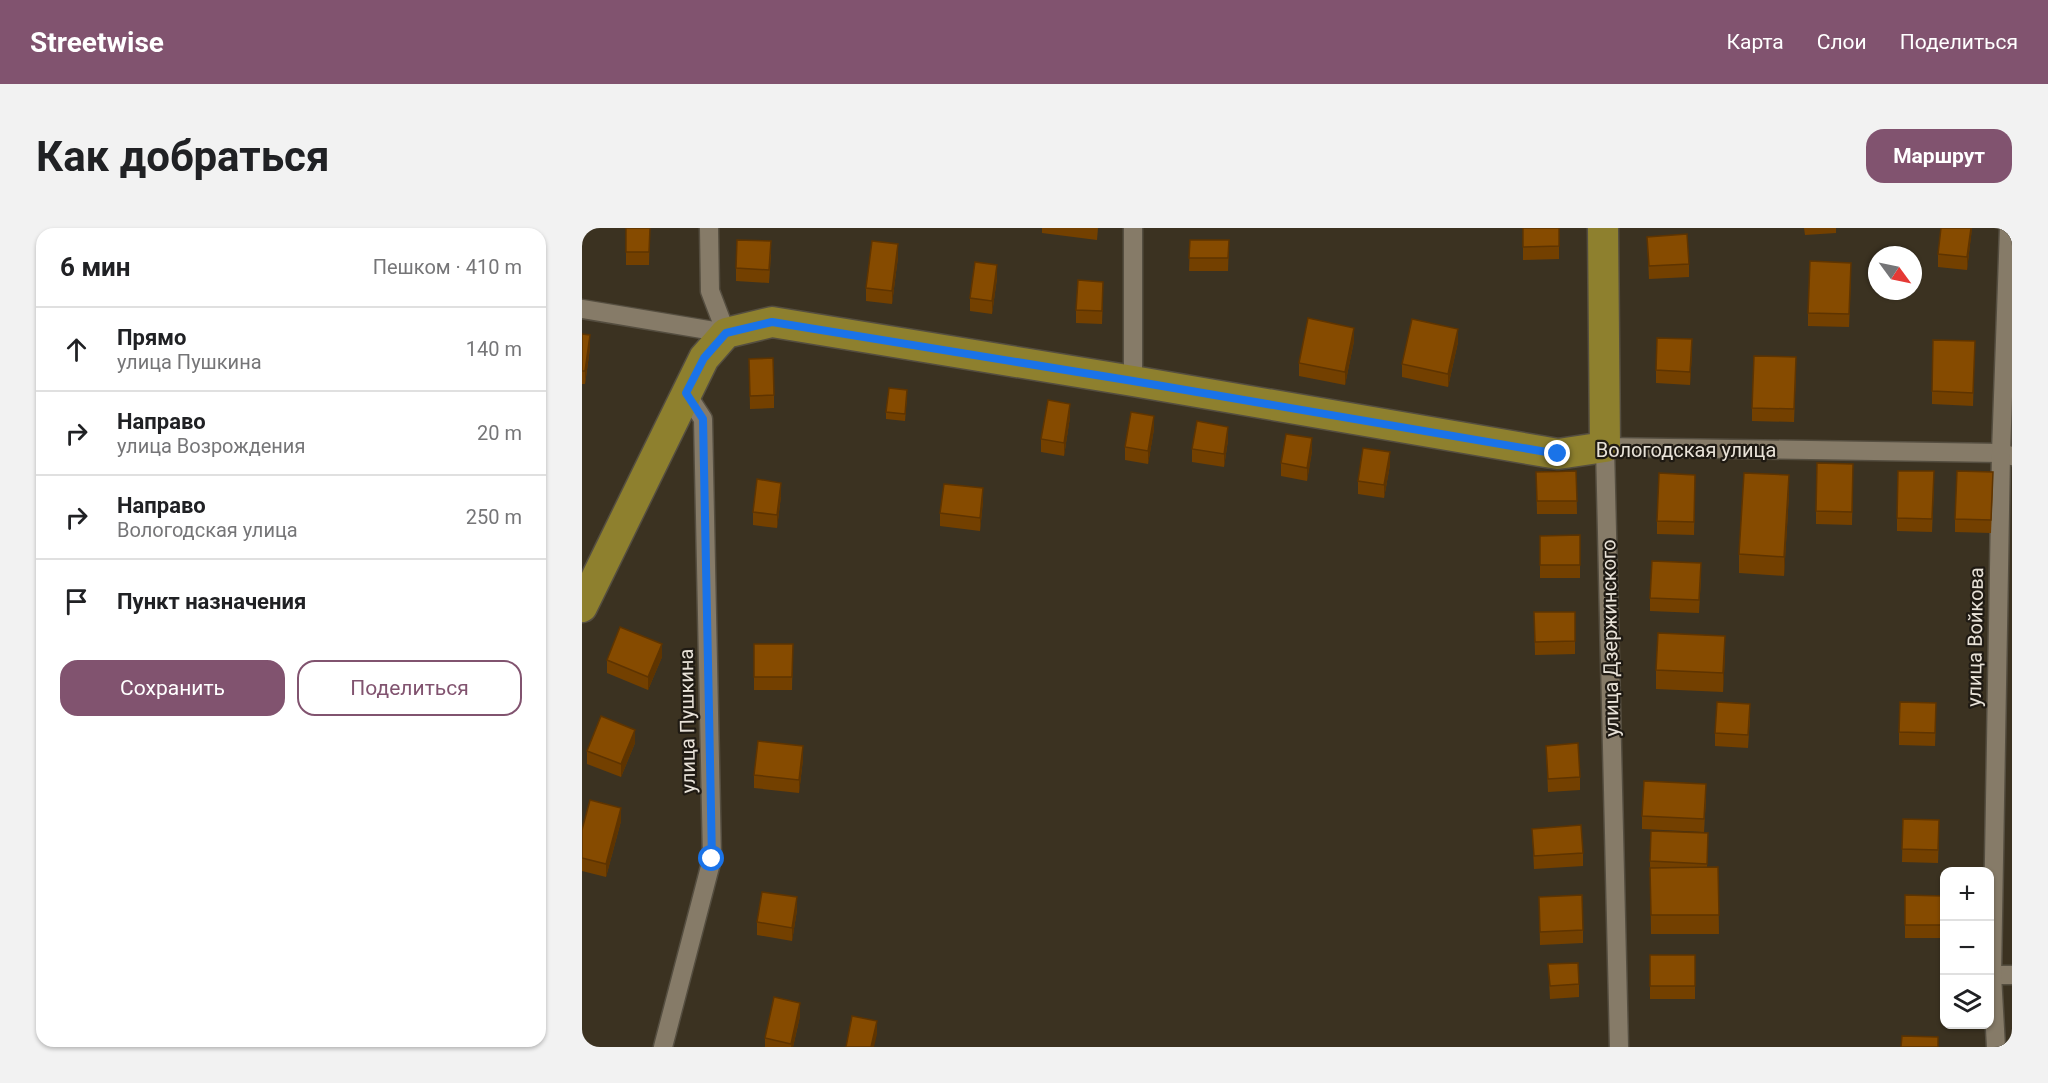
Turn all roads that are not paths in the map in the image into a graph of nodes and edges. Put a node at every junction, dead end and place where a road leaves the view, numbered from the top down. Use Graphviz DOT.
graph roads {
  1 [pos="709,228"];
  2 [pos="1133,228"];
  3 [pos="1603,228"];
  4 [pos="2008,228"];
  5 [pos="582,309"];
  6 [pos="726,333"];
  7 [pos="1133,381"];
  8 [pos="686,393"];
  9 [pos="1605,447"];
  10 [pos="2007,455"];
  11 [pos="582,607"];
  12 [pos="2003,800"];
  13 [pos="1994,943"];
  14 [pos="1994,975"];
  15 [pos="2012,975"];
  16 [pos="1994,1011"];
  17 [pos="663,1047"];
  18 [pos="1619,1047"];
  19 [pos="1996,1047"];
  1 -- 6 [label="street"];
  2 -- 7 [label="street"];
  3 -- 9 [label="main road, улица Дзержинского"];
  4 -- 10 [label="street, улица Войкова"];
  5 -- 6 [label="street, Вологодская улица"];
  6 -- 7 [label="main road, Вологодская улица"];
  6 -- 8 [label="main road"];
  7 -- 9 [label="main road, Вологодская улица"];
  8 -- 11 [label="main road"];
  8 -- 17 [label="street, улица Пушкина"];
  9 -- 10 [label="street, Вологодская улица"];
  9 -- 18 [label="street, улица Дзержинского"];
  10 -- 12 [label="street, улица Войкова"];
  12 -- 13 [label="street, улица Войкова"];
  14 -- 15 [label="street"];
  16 -- 19 [label="street, улица Войкова"];
}
